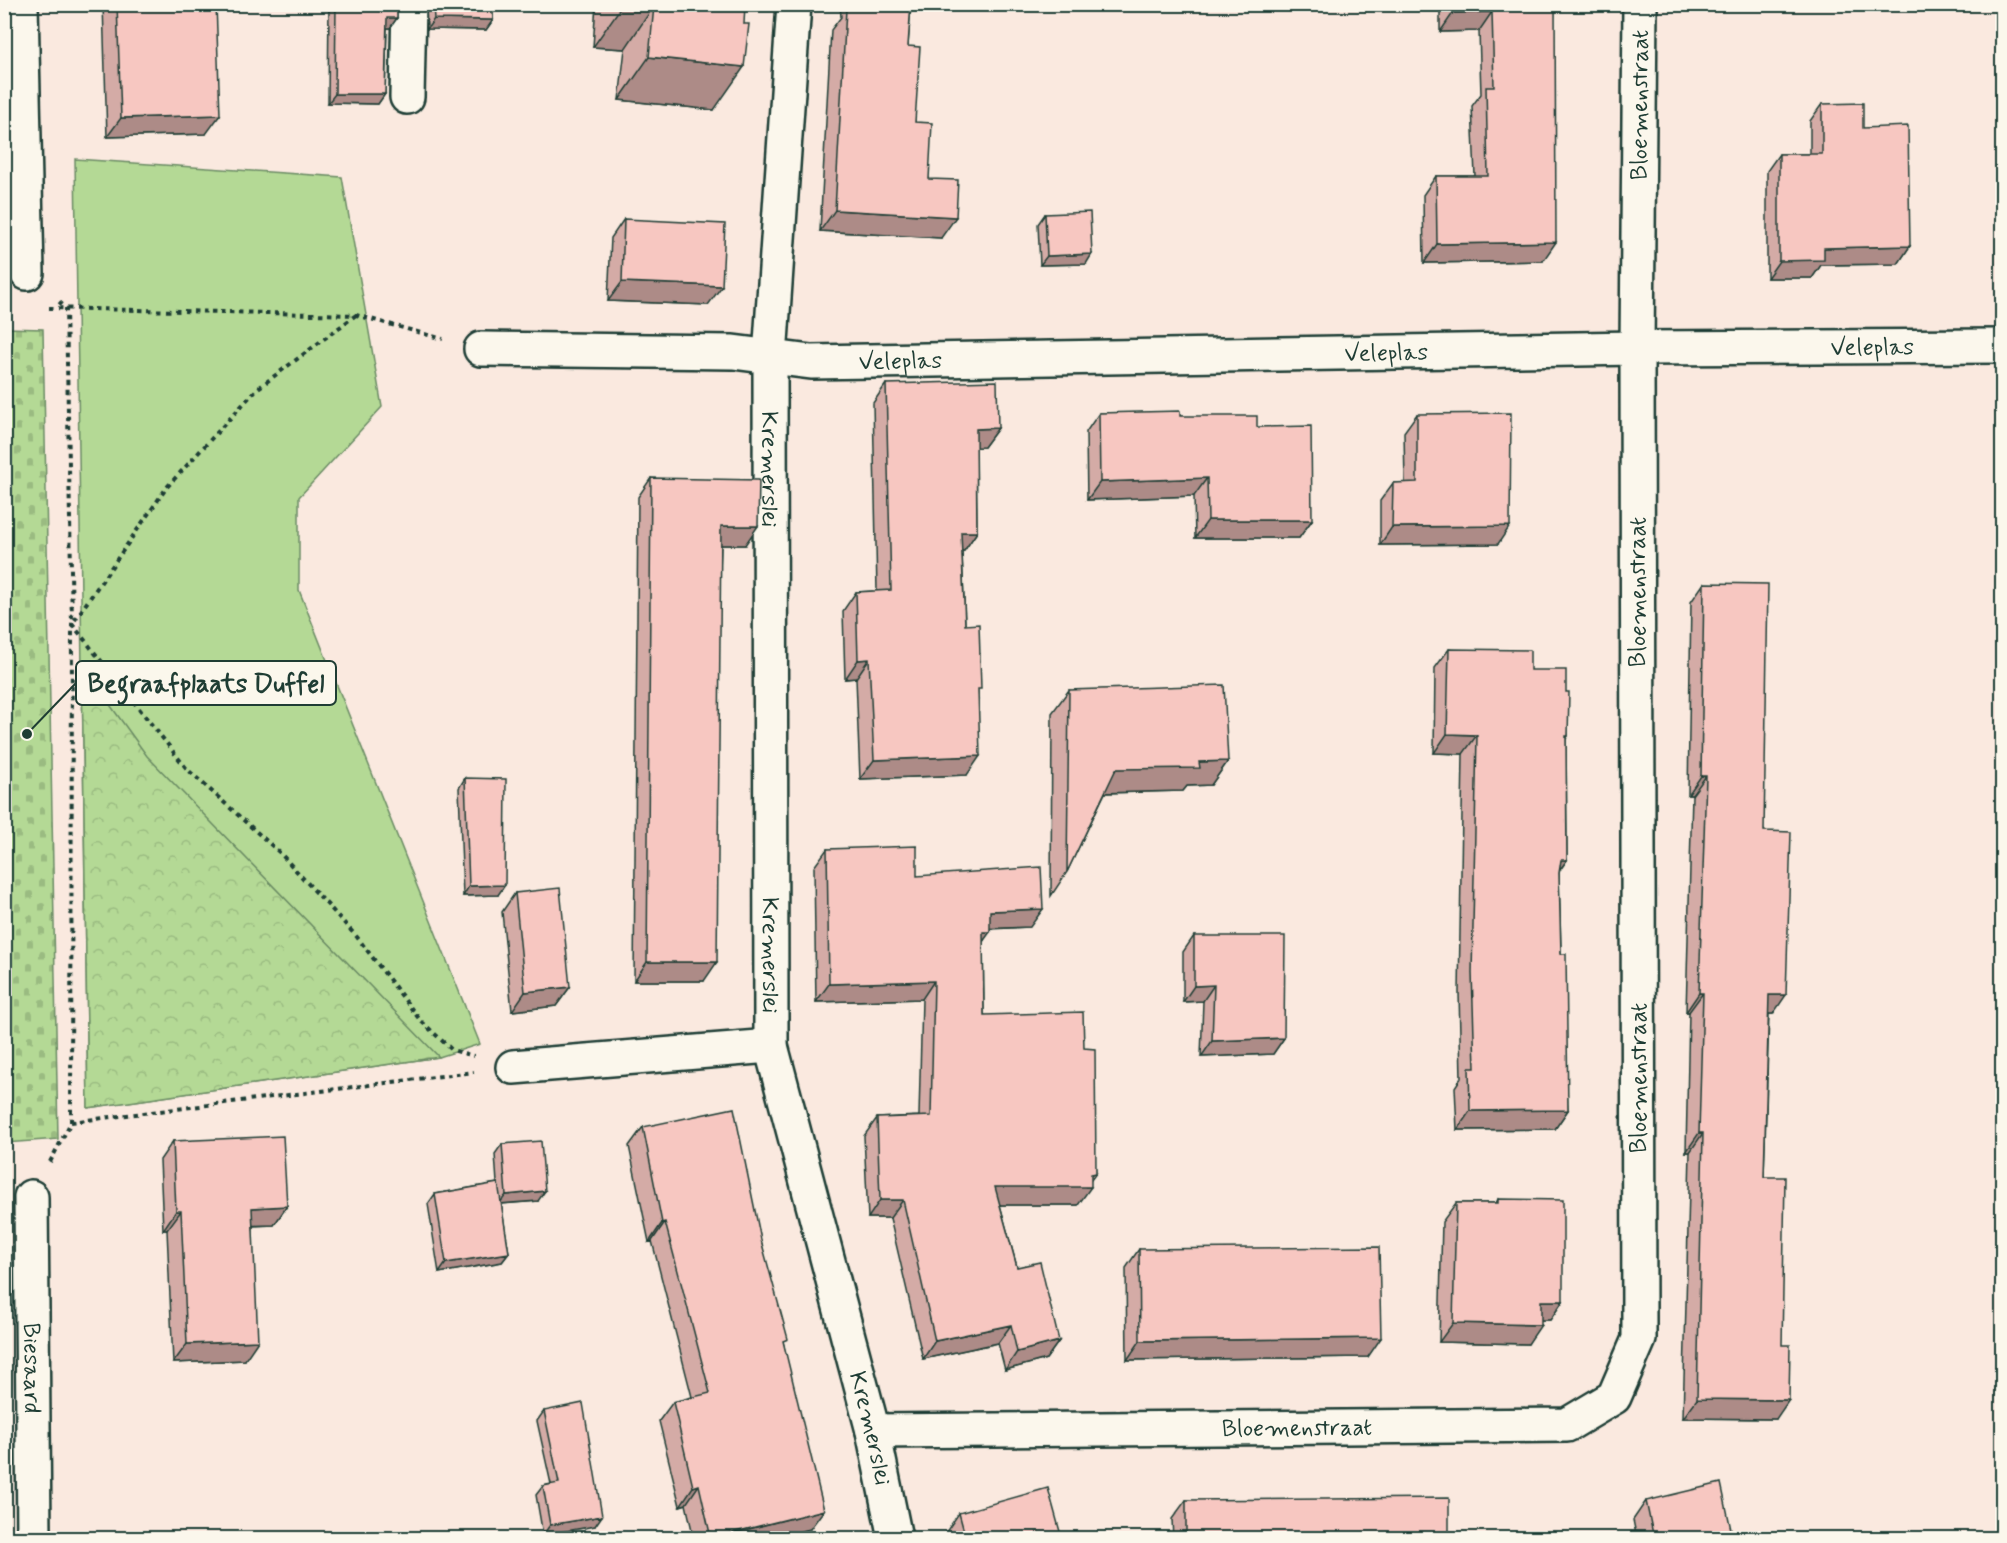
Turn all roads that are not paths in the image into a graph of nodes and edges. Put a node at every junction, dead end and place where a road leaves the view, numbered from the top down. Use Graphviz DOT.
graph roads {
  1 [pos="21,4"];
  2 [pos="409,4"];
  3 [pos="794,4"];
  4 [pos="1640,4"];
  5 [pos="407,97"];
  6 [pos="14,101"];
  7 [pos="27,273"];
  8 [pos="2002,346"];
  9 [pos="1637,348"];
  10 [pos="481,349"];
  11 [pos="770,357"];
  12 [pos="771,1046"];
  13 [pos="513,1067"];
  14 [pos="31,1197"];
  15 [pos="873,1431"];
  16 [pos="34,1539"];
  17 [pos="895,1539"];
  1 -- 6 [label="street"];
  2 -- 5 [label="street"];
  3 -- 11 [label="street, Kremerslei"];
  4 -- 9 [label="street, Bloemenstraat"];
  6 -- 7 [label="street"];
  8 -- 9 [label="street, Veleplas"];
  9 -- 11 [label="street, Veleplas"];
  9 -- 15 [label="street, Bloemenstraat"];
  10 -- 11 [label="street"];
  11 -- 12 [label="street, Kremerslei"];
  12 -- 13 [label="street"];
  12 -- 15 [label="street, Kremerslei"];
  14 -- 16 [label="street, Biesaard"];
  15 -- 17 [label="street, Kremerslei"];
}
